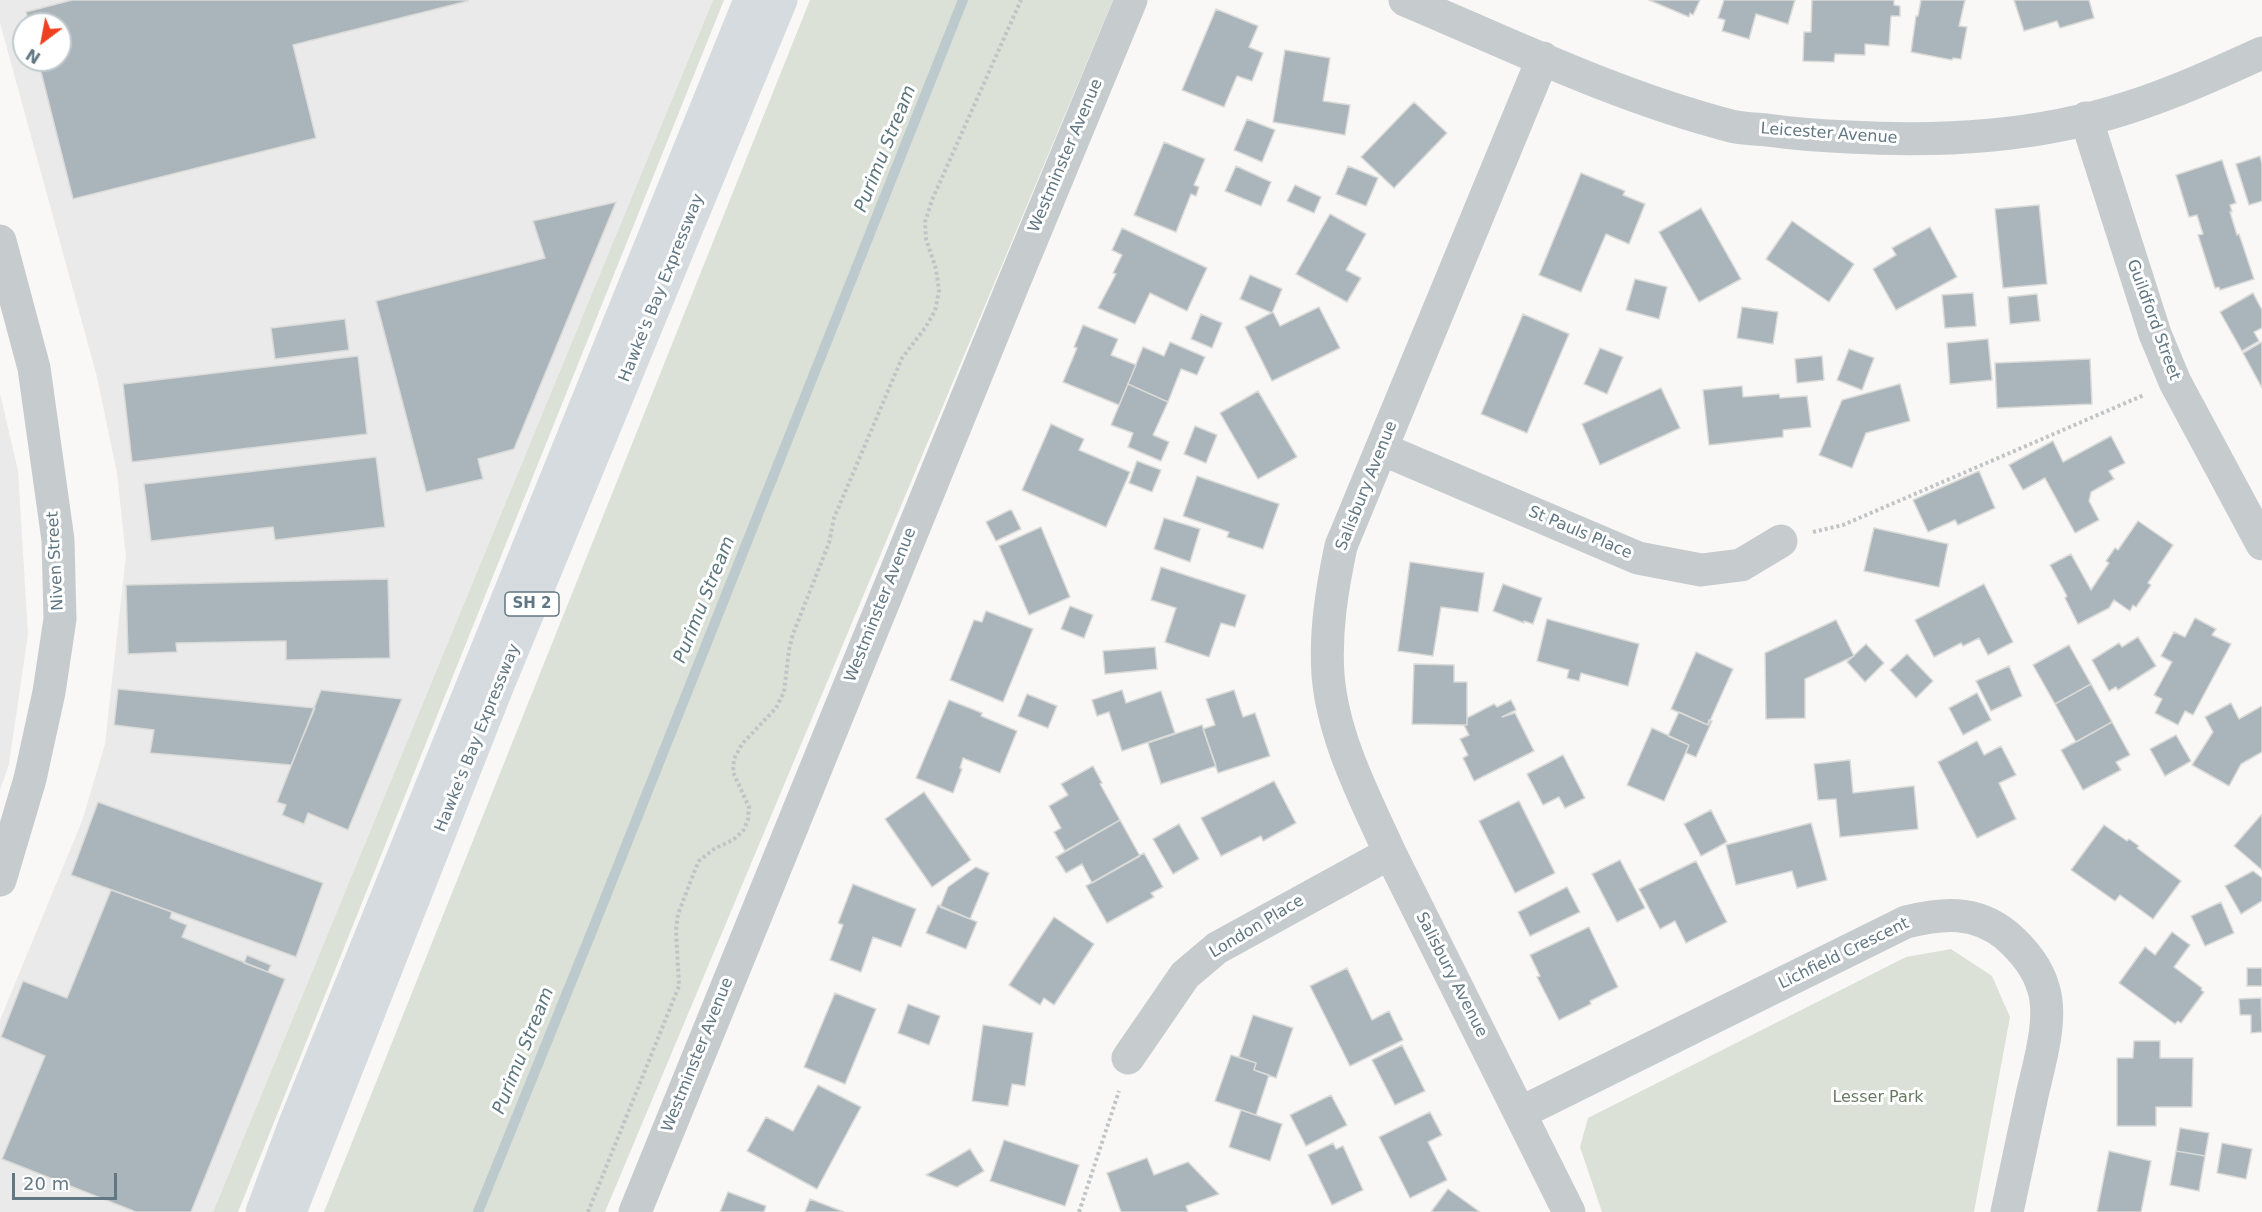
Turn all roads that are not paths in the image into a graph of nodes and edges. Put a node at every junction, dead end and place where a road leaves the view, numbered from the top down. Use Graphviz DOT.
graph roads {
  1 [pos="750,0"];
  2 [pos="781,0"];
  3 [pos="1131,0"];
  4 [pos="1405,0"];
  5 [pos="2262,53"];
  6 [pos="1543,58"];
  7 [pos="2086,118"];
  8 [pos="0,241"];
  9 [pos="1382,449"];
  10 [pos="2260,537"];
  11 [pos="1782,541"];
  12 [pos="1390,853"];
  13 [pos="0,880"];
  14 [pos="1128,1058"];
  15 [pos="1520,1113"];
  16 [pos="262,1212"];
  17 [pos="291,1212"];
  18 [pos="634,1212"];
  19 [pos="1569,1212"];
  20 [pos="2007,1212"];
  1 -- 16 [label="highway, Hawke's Bay Expressway / SH 2"];
  2 -- 17 [label="highway, Hawke's Bay Expressway / SH 2"];
  3 -- 18 [label="street, Westminster Avenue"];
  4 -- 6 [label="street, Leicester Avenue"];
  5 -- 7 [label="street, Leicester Avenue"];
  6 -- 7 [label="street, Leicester Avenue"];
  6 -- 9 [label="street, Salisbury Avenue"];
  7 -- 10 [label="street, Guildford Street"];
  8 -- 13 [label="street, Niven Street"];
  9 -- 11 [label="street, St Pauls Place"];
  9 -- 12 [label="street, Salisbury Avenue"];
  12 -- 14 [label="street, London Place"];
  12 -- 15 [label="street, Salisbury Avenue"];
  15 -- 19 [label="street, Salisbury Avenue"];
  15 -- 20 [label="street, Lichfield Crescent"];
}
